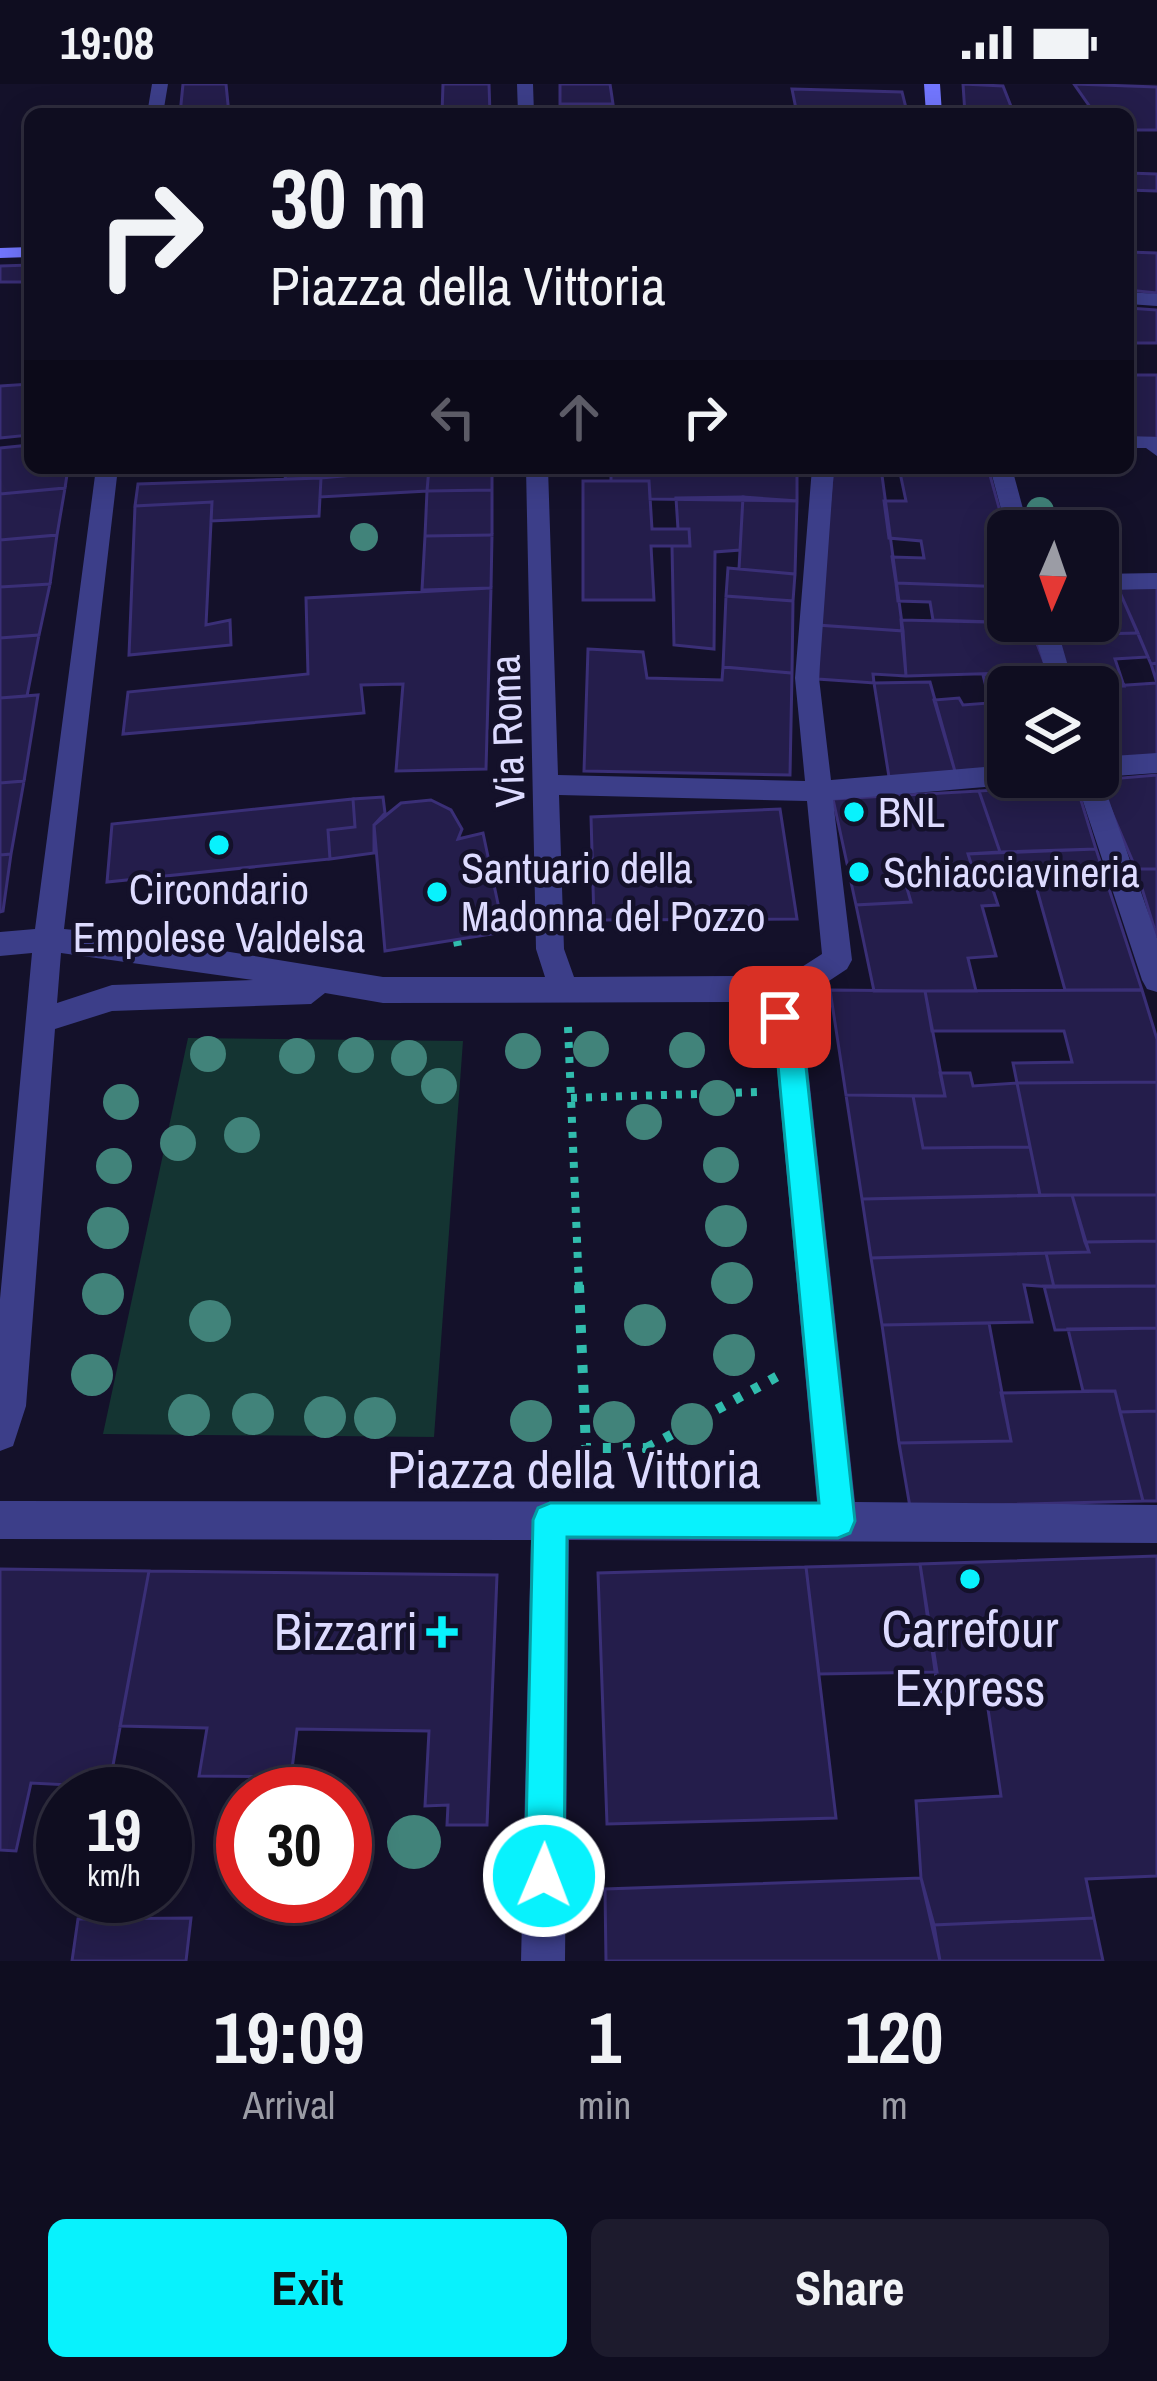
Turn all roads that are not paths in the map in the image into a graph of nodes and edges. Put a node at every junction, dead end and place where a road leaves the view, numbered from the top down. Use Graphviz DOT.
graph roads {
  1 [pos="105,474"];
  2 [pos="537,474"];
  3 [pos="824,474"];
  4 [pos="1003,474"];
  5 [pos="1012,510"];
  6 [pos="1119,581"];
  7 [pos="1157,581"];
  8 [pos="1157,763"];
  9 [pos="1119,766"];
  10 [pos="987,778"];
  11 [pos="549,784"];
  12 [pos="818,790"];
  13 [pos="1095,798"];
  14 [pos="48,940"];
  15 [pos="0,944"];
  16 [pos="1157,980"];
  17 [pos="383,989"];
  18 [pos="564,989"];
  19 [pos="768,1005"];
  20 [pos="44,1020"];
  21 [pos="0,1432"];
  22 [pos="0,1520"];
  23 [pos="550,1520"];
  24 [pos="838,1521"];
  25 [pos="1157,1524"];
  26 [pos="543,1961"];
  1 -- 14 [label="street"];
  2 -- 11 [label="street, Via Roma"];
  3 -- 12 [label="street"];
  4 -- 5 [label="street"];
  6 -- 7 [label="street"];
  8 -- 9 [label="street"];
  10 -- 12 [label="street"];
  11 -- 12 [label="street"];
  11 -- 18 [label="street, Via Roma"];
  12 -- 19 [label="street"];
  13 -- 16 [label="street"];
  14 -- 15 [label="street"];
  14 -- 17 [label="street"];
  14 -- 20 [label="street"];
  17 -- 18 [label="street"];
  17 -- 20 [label="street"];
  18 -- 19 [label="street"];
  19 -- 24 [label="street"];
  20 -- 21 [label="street"];
  22 -- 23 [label="street, Piazza della Vittoria"];
  23 -- 24 [label="street, Piazza della Vittoria"];
  23 -- 26 [label="street"];
  24 -- 25 [label="street, Piazza della Vittoria"];
}
